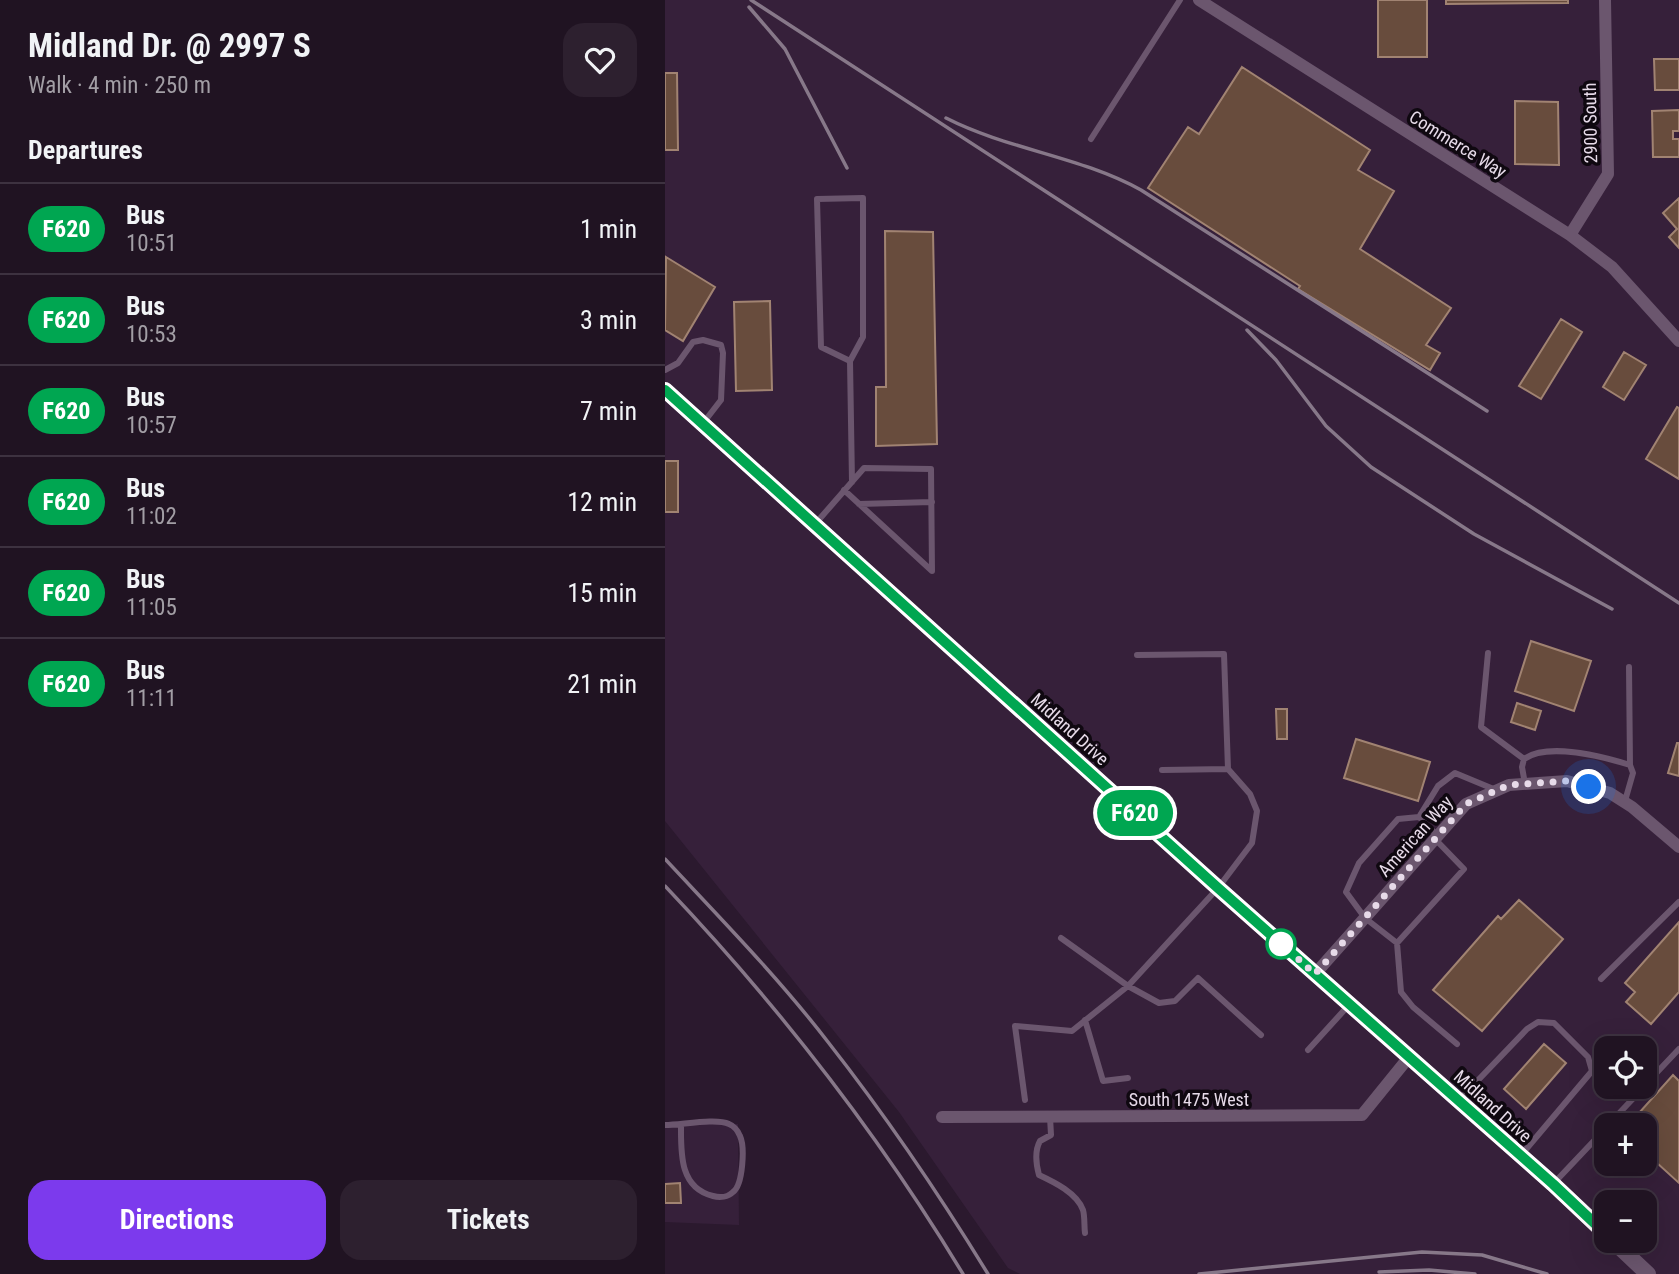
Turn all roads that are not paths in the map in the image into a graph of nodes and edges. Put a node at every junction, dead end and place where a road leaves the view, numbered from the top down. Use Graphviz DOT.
graph roads {
  1 [pos="1180,0"];
  2 [pos="1199,0"];
  3 [pos="1605,0"];
  4 [pos="1091,139"];
  5 [pos="1570,235"];
  6 [pos="1679,341"];
  7 [pos="850,361"];
  8 [pos="665,369"];
  9 [pos="665,390"];
  10 [pos="702,424"];
  11 [pos="852,482"];
  12 [pos="844,490"];
  13 [pos="932,502"];
  14 [pos="859,503"];
  15 [pos="815,525"];
  16 [pos="1488,653"];
  17 [pos="1137,656"];
  18 [pos="1629,667"];
  19 [pos="1524,759"];
  20 [pos="1630,765"];
  21 [pos="1228,769"];
  22 [pos="1162,770"];
  23 [pos="1525,784"];
  24 [pos="1497,790"];
  25 [pos="1625,802"];
  26 [pos="1419,817"];
  27 [pos="1436,838"];
  28 [pos="1678,844"];
  29 [pos="1218,888"];
  30 [pos="1679,902"];
  31 [pos="1365,918"];
  32 [pos="1061,939"];
  33 [pos="1397,943"];
  34 [pos="1315,974"];
  35 [pos="1601,979"];
  36 [pos="1128,986"];
  37 [pos="1349,1004"];
  38 [pos="1085,1020"];
  39 [pos="1261,1035"];
  40 [pos="1457,1044"];
  41 [pos="1679,1049"];
  42 [pos="1308,1050"];
  43 [pos="1409,1057"];
  44 [pos="1657,1072"];
  45 [pos="1128,1078"];
  46 [pos="1632,1099"];
  47 [pos="1025,1100"];
  48 [pos="1459,1101"];
  49 [pos="1619,1113"];
  50 [pos="942,1117"];
  51 [pos="1050,1117"];
  52 [pos="665,1125"];
  53 [pos="681,1125"];
  54 [pos="1594,1140"];
  55 [pos="1521,1156"];
  56 [pos="1553,1184"];
  57 [pos="1594,1223"];
  58 [pos="1085,1233"];
  59 [pos="1626,1253"];
  60 [pos="1648,1274"];
  1 -- 4 [label="lane"];
  2 -- 5 [label="street, Commerce Way"];
  3 -- 5 [label="street, 2900 South"];
  5 -- 6 [label="street, Commerce Way"];
  7 -- 7 [label="lane"];
  7 -- 11 [label="lane"];
  8 -- 10 [label="lane"];
  9 -- 10 [label="street, Midland Drive"];
  10 -- 15 [label="street, Midland Drive"];
  11 -- 12 [label="lane"];
  11 -- 13 [label="lane"];
  12 -- 14 [label="lane"];
  12 -- 15 [label="lane"];
  13 -- 14 [label="lane"];
  13 -- 14 [label="lane"];
  15 -- 29 [label="street, Midland Drive"];
  16 -- 19 [label="lane"];
  17 -- 21 [label="lane"];
  18 -- 20 [label="lane"];
  19 -- 20 [label="lane"];
  19 -- 23 [label="lane"];
  20 -- 25 [label="lane"];
  21 -- 22 [label="lane"];
  21 -- 29 [label="lane"];
  23 -- 24 [label="street, American Way"];
  23 -- 25 [label="street, American Way"];
  24 -- 26 [label="lane"];
  24 -- 27 [label="street, American Way"];
  25 -- 28 [label="street, American Way"];
  26 -- 27 [label="lane"];
  26 -- 31 [label="lane"];
  27 -- 31 [label="street, American Way"];
  27 -- 33 [label="lane"];
  29 -- 34 [label="street, Midland Drive"];
  29 -- 36 [label="lane"];
  30 -- 35 [label="lane"];
  31 -- 33 [label="lane"];
  31 -- 34 [label="street, American Way"];
  32 -- 36 [label="lane"];
  33 -- 40 [label="lane"];
  34 -- 37 [label="street, Midland Drive"];
  36 -- 38 [label="lane"];
  36 -- 39 [label="lane"];
  37 -- 42 [label="lane"];
  37 -- 43 [label="street, Midland Drive"];
  38 -- 45 [label="lane"];
  38 -- 47 [label="lane"];
  41 -- 44 [label="lane"];
  43 -- 48 [label="street, Midland Drive"];
  43 -- 51 [label="street, South 1475 West"];
  46 -- 49 [label="lane"];
  48 -- 55 [label="street, Midland Drive"];
  48 -- 55 [label="lane"];
  50 -- 51 [label="street, South 1475 West"];
  51 -- 58 [label="lane"];
  52 -- 53 [label="lane"];
  53 -- 53 [label="lane"];
  54 -- 56 [label="lane"];
  55 -- 56 [label="street, Midland Drive"];
  56 -- 57 [label="street, Midland Drive"];
  59 -- 60 [label="street"];
}
